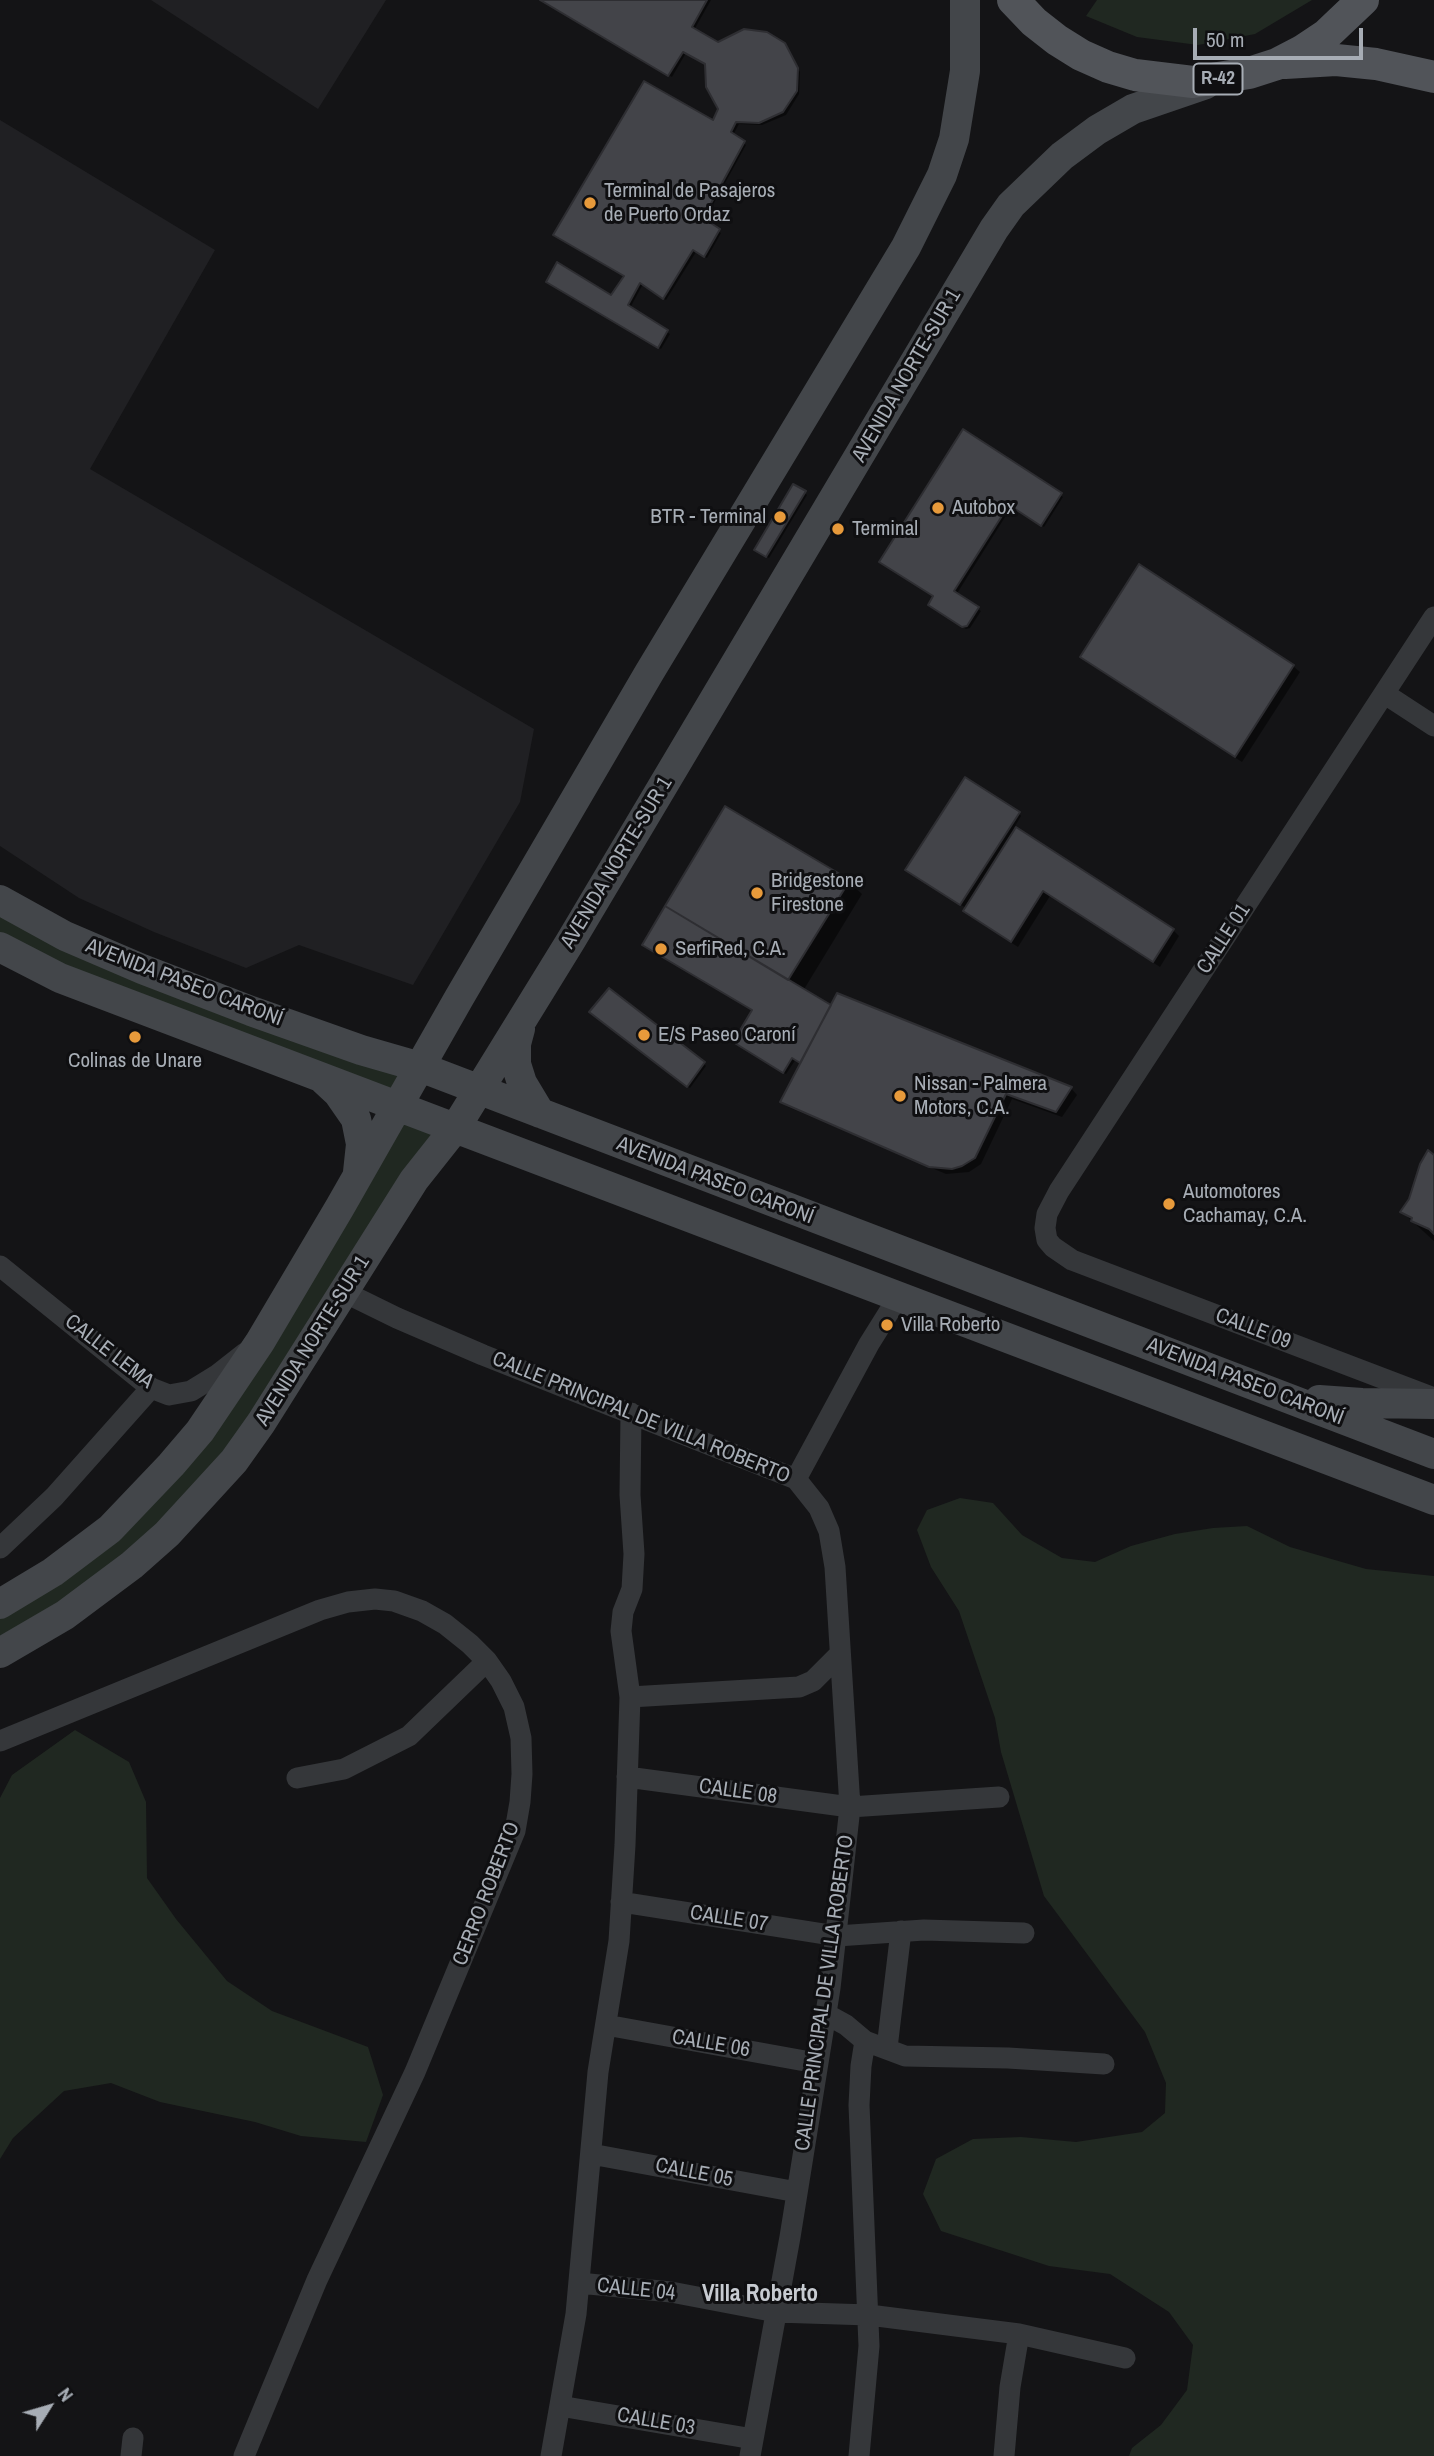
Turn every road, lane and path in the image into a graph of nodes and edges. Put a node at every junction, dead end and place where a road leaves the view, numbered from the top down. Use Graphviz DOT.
graph roads {
  1 [pos="965,0"];
  2 [pos="1013,0"];
  3 [pos="1363,0"];
  4 [pos="1277,64"];
  5 [pos="1434,77"];
  6 [pos="1221,79"];
  7 [pos="1434,617"];
  8 [pos="1384,694"];
  9 [pos="1434,726"];
  10 [pos="0,900"];
  11 [pos="0,947"];
  12 [pos="523,1019"];
  13 [pos="420,1067"];
  14 [pos="319,1075"];
  15 [pos="478,1090"];
  16 [pos="398,1105"];
  17 [pos="540,1113"];
  18 [pos="456,1127"];
  19 [pos="496,1142"];
  20 [pos="357,1177"];
  21 [pos="414,1180"];
  22 [pos="1072,1260"];
  23 [pos="0,1266"];
  24 [pos="344,1292"];
  25 [pos="900,1296"];
  26 [pos="260,1342"];
  27 [pos="151,1388"];
  28 [pos="1284,1397"];
  29 [pos="1434,1398"];
  30 [pos="1434,1404"];
  31 [pos="631,1413"];
  32 [pos="1434,1454"];
  33 [pos="796,1479"];
  34 [pos="1434,1500"];
  35 [pos="0,1548"];
  36 [pos="0,1604"];
  37 [pos="0,1653"];
  38 [pos="840,1654"];
  39 [pos="487,1661"];
  40 [pos="630,1698"];
  41 [pos="0,1741"];
  42 [pos="626,1777"];
  43 [pos="297,1778"];
  44 [pos="999,1797"];
  45 [pos="850,1807"];
  46 [pos="621,1902"];
  47 [pos="901,1930"];
  48 [pos="1024,1933"];
  49 [pos="837,1936"];
  50 [pos="825,2014"];
  51 [pos="606,2025"];
  52 [pos="865,2041"];
  53 [pos="887,2048"];
  54 [pos="816,2063"];
  55 [pos="1104,2064"];
  56 [pos="591,2154"];
  57 [pos="797,2192"];
  58 [pos="579,2283"];
  59 [pos="776,2312"];
  60 [pos="869,2315"];
  61 [pos="1019,2334"];
  62 [pos="1125,2358"];
  63 [pos="560,2406"];
  64 [pos="751,2447"];
  65 [pos="244,2456"];
  66 [pos="551,2456"];
  67 [pos="859,2456"];
  68 [pos="1004,2456"];
  1 -- 13 [label="main road"];
  2 -- 6 [label="main road, R-42"];
  3 -- 4 [label="main road, R-42"];
  4 -- 5 [label="main road, R-42"];
  4 -- 6 [label="main road, R-42"];
  6 -- 12 [label="main road, AVENIDA NORTE-SUR 1"];
  7 -- 8 [label="street, CALLE 01"];
  8 -- 9 [label="street"];
  8 -- 22 [label="street, CALLE 01"];
  10 -- 13 [label="main road, AVENIDA PASEO CARONÍ"];
  11 -- 14 [label="main road, AVENIDA PASEO CARONÍ"];
  12 -- 15 [label="main road, AVENIDA NORTE-SUR 1"];
  12 -- 17 [label="main road"];
  13 -- 15 [label="main road, AVENIDA PASEO CARONÍ"];
  13 -- 16 [label="main road"];
  14 -- 16 [label="main road, AVENIDA PASEO CARONÍ"];
  14 -- 20 [label="main road"];
  15 -- 17 [label="main road, AVENIDA PASEO CARONÍ"];
  15 -- 18 [label="main road, AVENIDA NORTE-SUR 1"];
  16 -- 18 [label="main road, AVENIDA PASEO CARONÍ"];
  16 -- 20 [label="main road"];
  17 -- 28 [label="main road, AVENIDA PASEO CARONÍ"];
  18 -- 19 [label="main road, AVENIDA PASEO CARONÍ"];
  18 -- 21 [label="main road, AVENIDA NORTE-SUR 1"];
  19 -- 21 [label="main road"];
  19 -- 25 [label="main road, AVENIDA PASEO CARONÍ"];
  20 -- 26 [label="main road"];
  21 -- 24 [label="main road, AVENIDA NORTE-SUR 1"];
  22 -- 29 [label="street, CALLE 09"];
  23 -- 27 [label="street, CALLE LEMA"];
  24 -- 31 [label="street, CALLE PRINCIPAL DE VILLA ROBERTO"];
  24 -- 37 [label="main road, AVENIDA NORTE-SUR 1"];
  25 -- 33 [label="street"];
  25 -- 34 [label="main road, AVENIDA PASEO CARONÍ"];
  26 -- 27 [label="street, CALLE LEMA"];
  26 -- 36 [label="main road"];
  27 -- 35 [label="street"];
  28 -- 30 [label="main road"];
  28 -- 32 [label="main road, AVENIDA PASEO CARONÍ"];
  31 -- 33 [label="street, CALLE PRINCIPAL DE VILLA ROBERTO"];
  31 -- 40 [label="street"];
  33 -- 38 [label="street, CALLE PRINCIPAL DE VILLA ROBERTO"];
  38 -- 40 [label="street"];
  38 -- 45 [label="street, CALLE PRINCIPAL DE VILLA ROBERTO"];
  39 -- 41 [label="street, CERRO ROBERTO"];
  39 -- 43 [label="street"];
  39 -- 65 [label="street, CERRO ROBERTO"];
  40 -- 42 [label="street"];
  42 -- 45 [label="street, CALLE 08"];
  42 -- 46 [label="street"];
  44 -- 45 [label="street, CALLE 08"];
  45 -- 49 [label="street, CALLE PRINCIPAL DE VILLA ROBERTO"];
  46 -- 49 [label="street, CALLE 07"];
  46 -- 51 [label="street"];
  47 -- 48 [label="street, CALLE 07"];
  47 -- 49 [label="street, CALLE 07"];
  47 -- 53 [label="street"];
  49 -- 50 [label="street, CALLE PRINCIPAL DE VILLA ROBERTO"];
  50 -- 52 [label="street"];
  50 -- 54 [label="street, CALLE PRINCIPAL DE VILLA ROBERTO"];
  51 -- 54 [label="street, CALLE 06"];
  51 -- 56 [label="street"];
  52 -- 53 [label="street"];
  52 -- 60 [label="street"];
  53 -- 55 [label="street"];
  54 -- 57 [label="street, CALLE PRINCIPAL DE VILLA ROBERTO"];
  56 -- 57 [label="street, CALLE 05"];
  56 -- 58 [label="street"];
  57 -- 59 [label="street, CALLE PRINCIPAL DE VILLA ROBERTO"];
  58 -- 59 [label="street, CALLE 04"];
  58 -- 63 [label="street"];
  59 -- 60 [label="street, CALLE 04"];
  59 -- 64 [label="street, CALLE PRINCIPAL DE VILLA ROBERTO"];
  60 -- 61 [label="street, CALLE 04"];
  60 -- 67 [label="street"];
  61 -- 62 [label="street, CALLE 04"];
  61 -- 68 [label="street"];
  63 -- 64 [label="street, CALLE 03"];
  63 -- 66 [label="street"];
}
